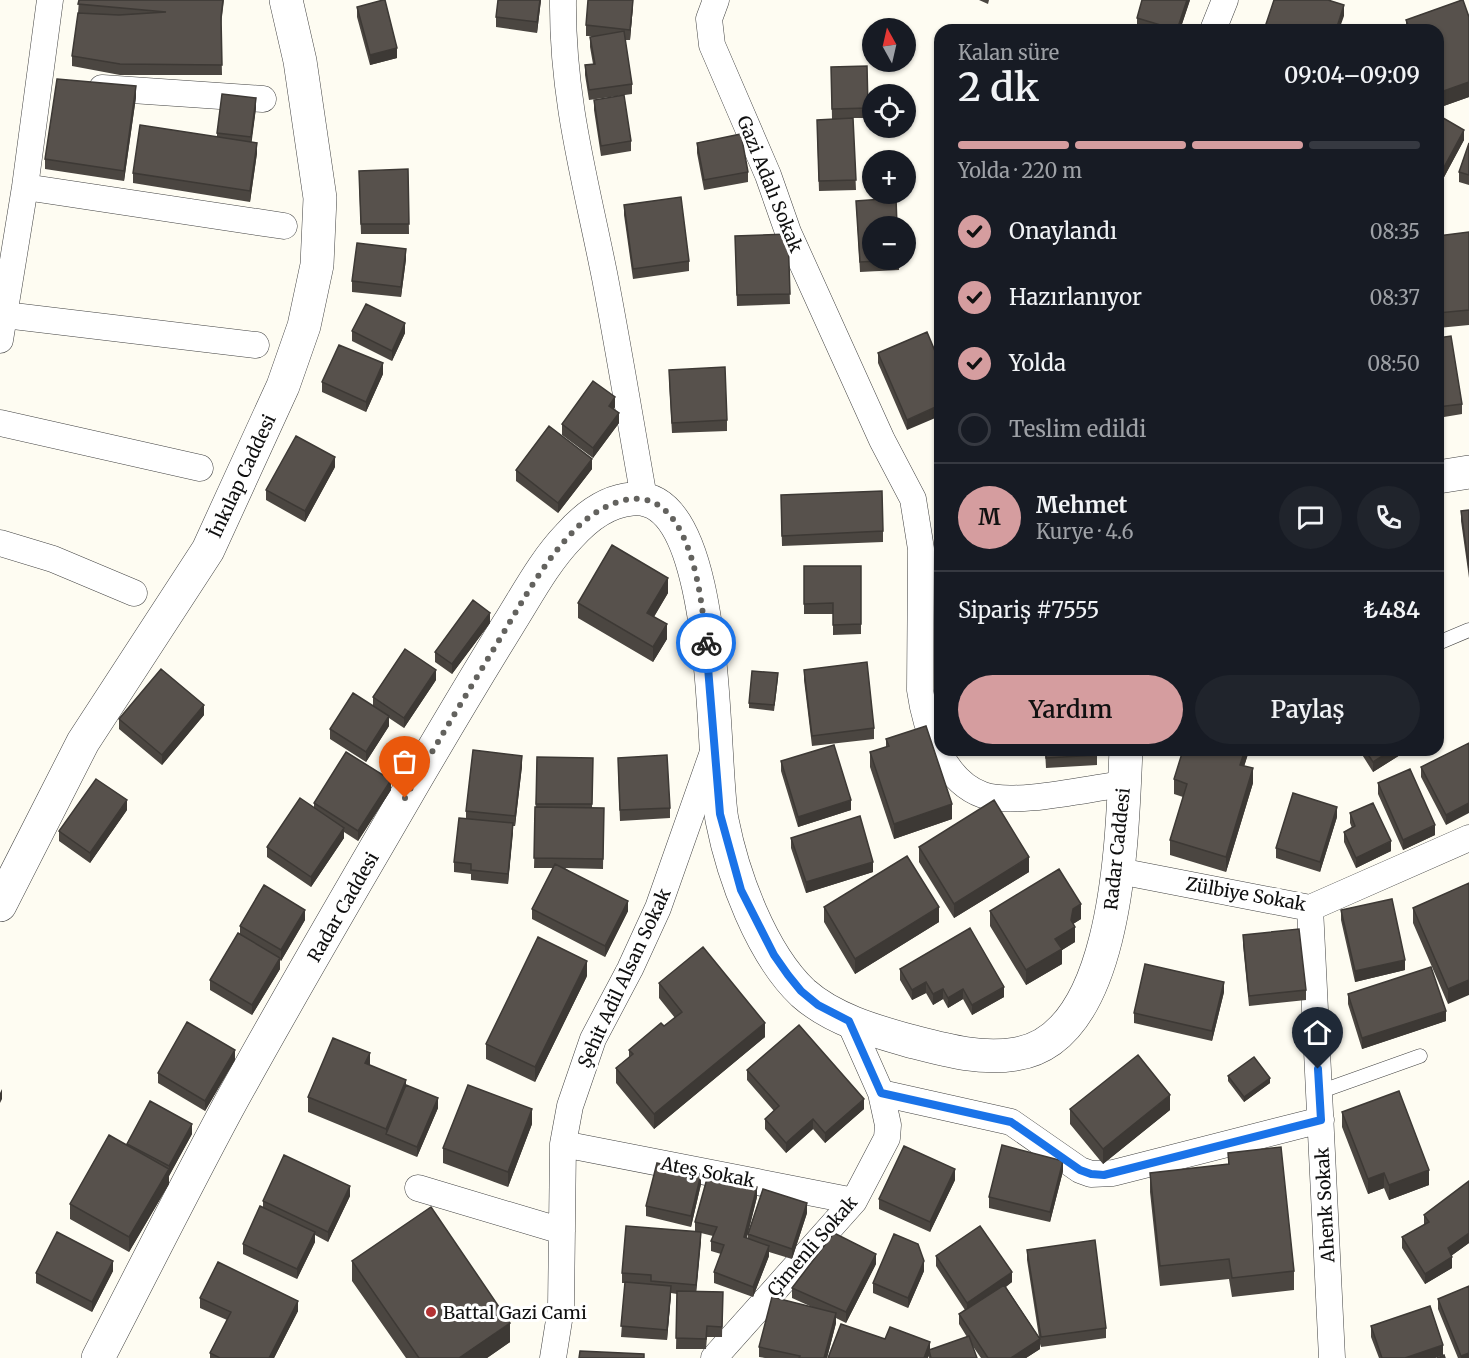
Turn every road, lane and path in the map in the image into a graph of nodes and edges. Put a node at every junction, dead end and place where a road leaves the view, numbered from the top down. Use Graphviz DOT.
graph roads {
  1 [pos="50,0"];
  2 [pos="286,0"];
  3 [pos="562,0"];
  4 [pos="716,0"];
  5 [pos="1225,0"];
  6 [pos="1215,24"];
  7 [pos="57,85"];
  8 [pos="263,99"];
  9 [pos="25,187"];
  10 [pos="284,226"];
  11 [pos="5,315"];
  12 [pos="0,340"];
  13 [pos="256,345"];
  14 [pos="0,423"];
  15 [pos="200,468"];
  16 [pos="1469,472"];
  17 [pos="1444,476"];
  18 [pos="644,498"];
  19 [pos="0,543"];
  20 [pos="134,593"];
  21 [pos="1469,630"];
  22 [pos="1444,640"];
  23 [pos="934,741"];
  24 [pos="715,748"];
  25 [pos="943,756"];
  26 [pos="1126,756"];
  27 [pos="1124,784"];
  28 [pos="1469,838"];
  29 [pos="1119,872"];
  30 [pos="0,905"];
  31 [pos="1310,908"];
  32 [pos="849,1021"];
  33 [pos="1420,1056"];
  34 [pos="1319,1092"];
  35 [pos="881,1093"];
  36 [pos="1321,1120"];
  37 [pos="563,1144"];
  38 [pos="418,1188"];
  39 [pos="854,1201"];
  40 [pos="562,1231"];
  41 [pos="98,1358"];
  42 [pos="553,1358"];
  43 [pos="714,1358"];
  44 [pos="1332,1358"];
  1 -- 7 [label="street"];
  2 -- 30 [label="street, İnkılap Caddesi"];
  3 -- 18 [label="street"];
  4 -- 23 [label="street, Gazi Adalı Sokak"];
  5 -- 6 [label="street"];
  7 -- 8 [label="street"];
  7 -- 9 [label="street"];
  9 -- 10 [label="street"];
  9 -- 11 [label="street"];
  11 -- 12 [label="street"];
  11 -- 13 [label="street"];
  14 -- 15 [label="street"];
  16 -- 17 [label="street"];
  18 -- 24 [label="street, Radar Caddesi"];
  18 -- 41 [label="street, Radar Caddesi"];
  19 -- 20 [label="street"];
  21 -- 22 [label="lane"];
  24 -- 32 [label="street, Radar Caddesi"];
  24 -- 37 [label="street, Şehit Adil Alsan Sokak"];
  25 -- 27 [label="street, Gazi Adalı Sokak"];
  26 -- 27 [label="street, Radar Caddesi"];
  27 -- 29 [label="street, Radar Caddesi"];
  28 -- 31 [label="street, Zülbiye Sokak"];
  29 -- 31 [label="street, Zülbiye Sokak"];
  29 -- 32 [label="street, Radar Caddesi"];
  31 -- 34 [label="street, Ahenk Sokak"];
  32 -- 35 [label="street, Çimenli Sokak"];
  33 -- 34 [label="lane"];
  34 -- 36 [label="street, Ahenk Sokak"];
  35 -- 36 [label="street"];
  35 -- 39 [label="street, Çimenli Sokak"];
  36 -- 44 [label="street, Ahenk Sokak"];
  37 -- 39 [label="street, Ateş Sokak"];
  37 -- 40 [label="street, Şehit Adil Alsan Sokak"];
  38 -- 40 [label="street"];
  39 -- 43 [label="street, Çimenli Sokak"];
  40 -- 42 [label="street, Şehit Adil Alsan Sokak"];
}
